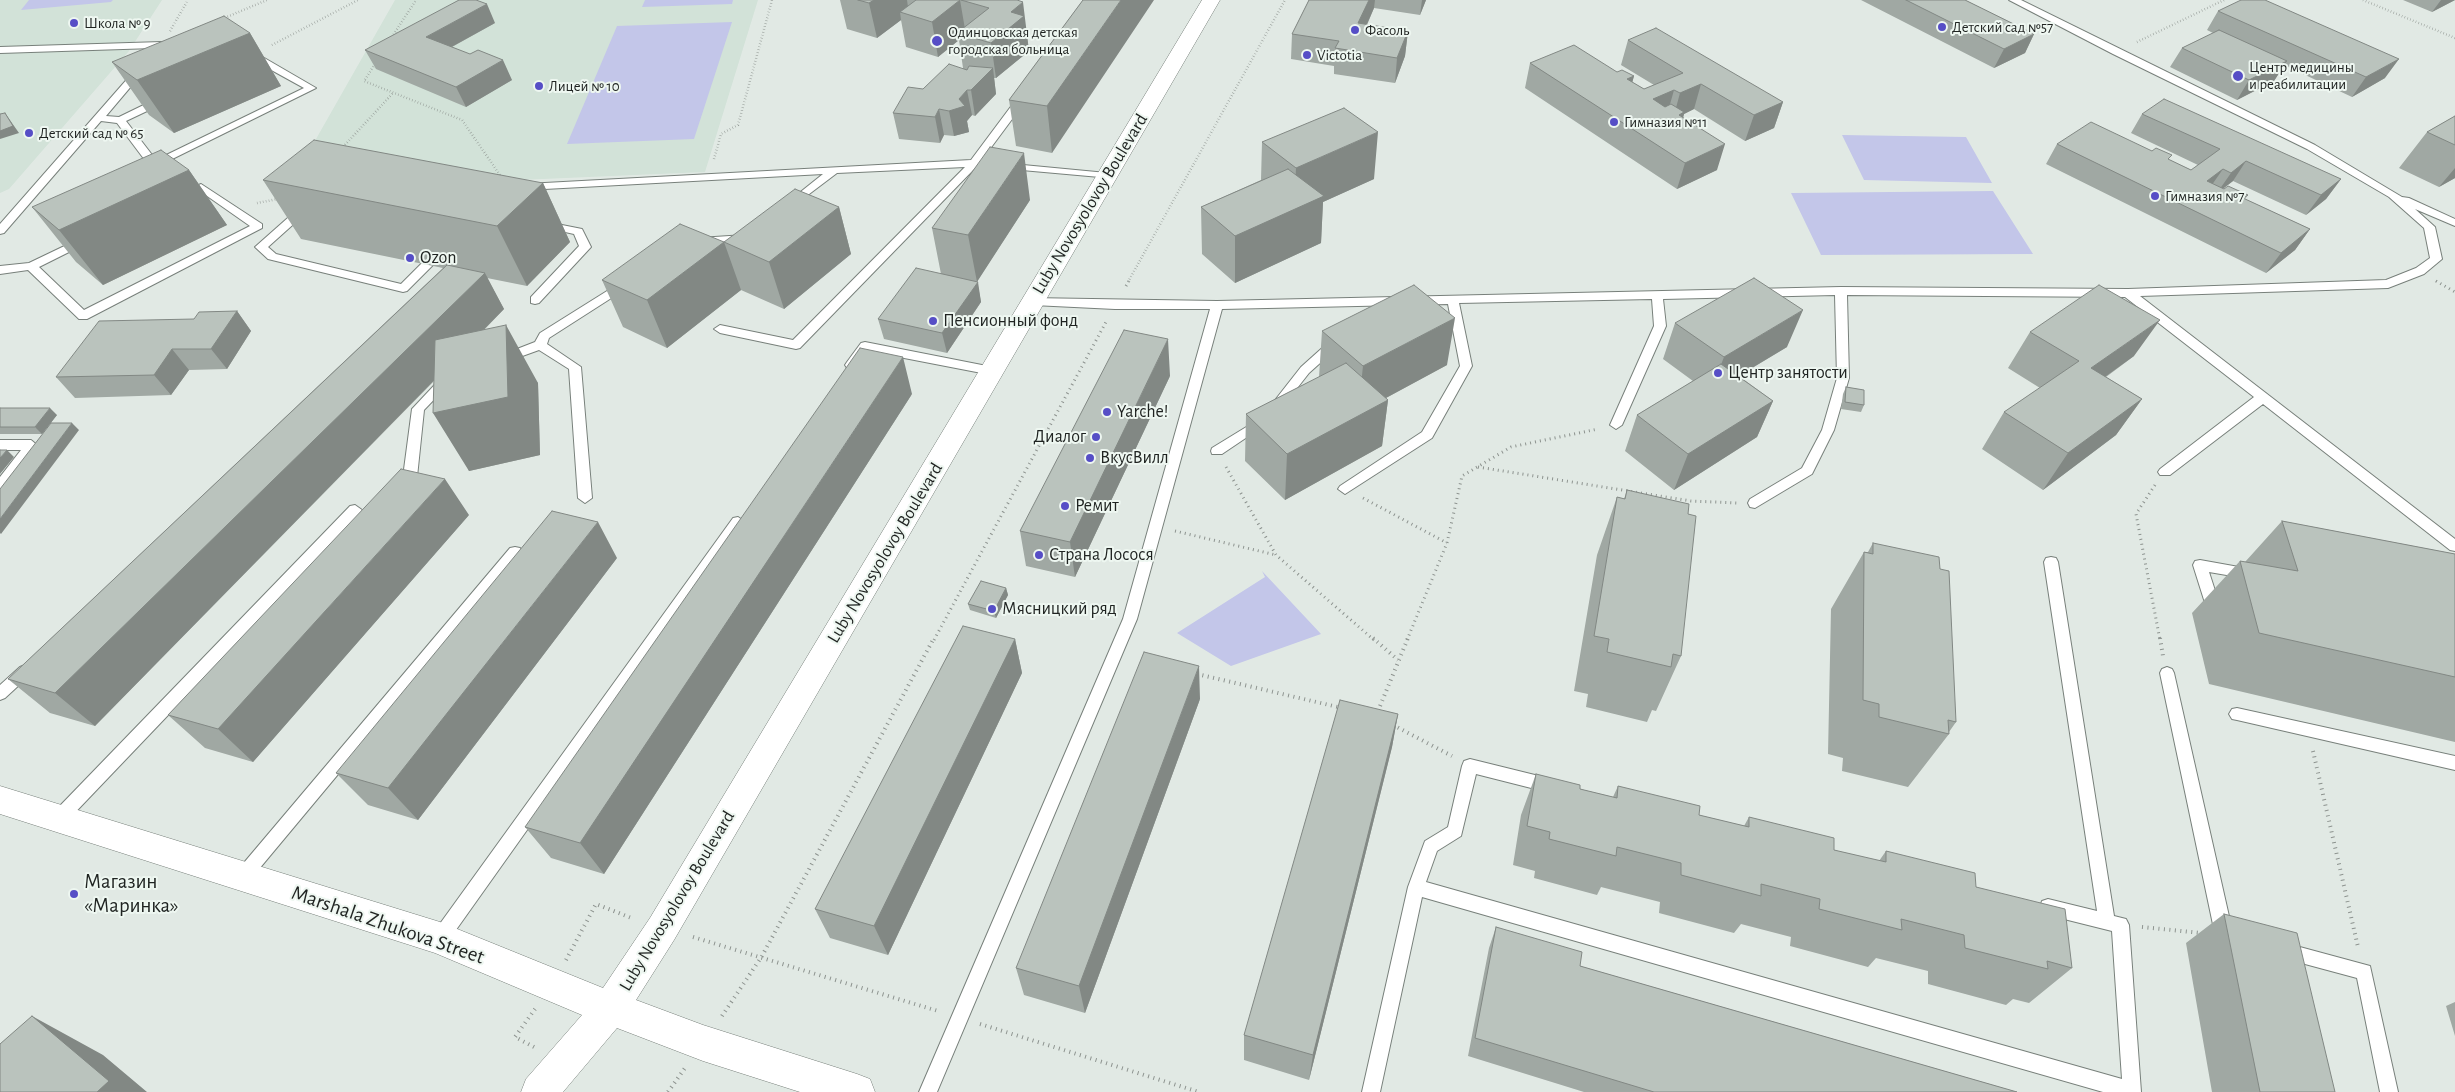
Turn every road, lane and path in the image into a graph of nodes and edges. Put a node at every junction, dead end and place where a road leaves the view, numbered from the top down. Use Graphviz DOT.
graph roads {
  1 [pos="188,0"];
  2 [pos="267,0"];
  3 [pos="358,0"];
  4 [pos="416,0"];
  5 [pos="772,0"];
  6 [pos="1211,0"];
  7 [pos="1285,0"];
  8 [pos="2014,0"];
  9 [pos="2224,0"];
  10 [pos="2363,0"];
  11 [pos="214,23"];
  12 [pos="2455,38"];
  13 [pos="390,40"];
  14 [pos="162,45"];
  15 [pos="0,50"];
  16 [pos="2116,52"];
  17 [pos="249,57"];
  18 [pos="380,57"];
  19 [pos="1030,88"];
  20 [pos="393,92"];
  21 [pos="173,94"];
  22 [pos="98,118"];
  23 [pos="120,120"];
  24 [pos="342,148"];
  25 [pos="974,163"];
  26 [pos="835,170"];
  27 [pos="1107,176"];
  28 [pos="709,177"];
  29 [pos="503,188"];
  30 [pos="2392,195"];
  31 [pos="174,199"];
  32 [pos="278,199"];
  33 [pos="310,203"];
  34 [pos="231,207"];
  35 [pos="785,210"];
  36 [pos="534,222"];
  37 [pos="2455,223"];
  38 [pos="0,231"];
  39 [pos="756,232"];
  40 [pos="93,237"];
  41 [pos="690,242"];
  42 [pos="427,265"];
  43 [pos="30,266"];
  44 [pos="0,270"];
  45 [pos="634,279"];
  46 [pos="1841,291"];
  47 [pos="2128,293"];
  48 [pos="1657,295"];
  49 [pos="535,300"];
  50 [pos="1452,300"];
  51 [pos="1033,301"];
  52 [pos="1384,302"];
  53 [pos="1115,305"];
  54 [pos="1216,306"];
  55 [pos="1370,314"];
  56 [pos="720,329"];
  57 [pos="1341,339"];
  58 [pos="540,345"];
  59 [pos="489,364"];
  60 [pos="992,371"];
  61 [pos="455,377"];
  62 [pos="842,378"];
  63 [pos="2263,398"];
  64 [pos="1616,425"];
  65 [pos="0,446"];
  66 [pos="1217,451"];
  67 [pos="1478,467"];
  68 [pos="2165,472"];
  69 [pos="410,477"];
  70 [pos="0,487"];
  71 [pos="1345,489"];
  72 [pos="585,498"];
  73 [pos="1755,503"];
  74 [pos="748,508"];
  75 [pos="355,510"];
  76 [pos="1156,527"];
  77 [pos="1447,543"];
  78 [pos="2455,546"];
  79 [pos="515,552"];
  80 [pos="1276,555"];
  81 [pos="2051,562"];
  82 [pos="2269,577"];
  83 [pos="2212,603"];
  84 [pos="37,660"];
  85 [pos="1398,660"];
  86 [pos="1192,673"];
  87 [pos="2167,673"];
  88 [pos="0,694"];
  89 [pos="1347,709"];
  90 [pos="2237,714"];
  91 [pos="1376,716"];
  92 [pos="1385,720"];
  93 [pos="2307,729"];
  94 [pos="2455,763"];
  95 [pos="1470,766"];
  96 [pos="1567,790"];
  97 [pos="0,800"];
  98 [pos="60,817"];
  99 [pos="242,876"];
  100 [pos="1416,887"];
  101 [pos="2030,903"];
  102 [pos="2113,923"];
  103 [pos="662,929"];
  104 [pos="2224,935"];
  105 [pos="440,938"];
  106 [pos="2242,940"];
  107 [pos="2270,947"];
  108 [pos="762,956"];
  109 [pos="2364,972"];
  110 [pos="551,986"];
  111 [pos="611,1008"];
  112 [pos="960,1018"];
  113 [pos="515,1037"];
  114 [pos="703,1043"];
  115 [pos="539,1092"];
  116 [pos="668,1092"];
  117 [pos="856,1092"];
  118 [pos="928,1092"];
  119 [pos="1199,1092"];
  120 [pos="1371,1092"];
  121 [pos="2132,1092"];
  122 [pos="2389,1092"];
  1 -- 14 [label="path"];
  2 -- 11 [label="path"];
  3 -- 17 [label="path"];
  4 -- 13 [label="path"];
  5 -- 28 [label="path"];
  6 -- 27 [label="street, Luby Novosyolovoy Boulevard"];
  7 -- 53 [label="path"];
  8 -- 16 [label="lane"];
  9 -- 16 [label="path"];
  10 -- 12 [label="path"];
  14 -- 15 [label="lane"];
  14 -- 22 [label="lane"];
  16 -- 30 [label="lane"];
  17 -- 23 [label="lane"];
  18 -- 20 [label="path"];
  19 -- 25 [label="lane"];
  20 -- 24 [label="path"];
  20 -- 29 [label="path"];
  21 -- 23 [label="lane"];
  22 -- 23 [label="lane"];
  22 -- 38 [label="lane"];
  25 -- 26 [label="lane"];
  25 -- 27 [label="lane"];
  25 -- 56 [label="lane"];
  26 -- 28 [label="lane"];
  26 -- 35 [label="lane"];
  27 -- 51 [label="street, Luby Novosyolovoy Boulevard"];
  28 -- 29 [label="lane"];
  30 -- 37 [label="lane"];
  30 -- 47 [label="lane"];
  31 -- 34 [label="lane"];
  32 -- 34 [label="path"];
  33 -- 42 [label="lane"];
  34 -- 43 [label="lane"];
  36 -- 49 [label="lane"];
  39 -- 41 [label="lane"];
  40 -- 43 [label="lane"];
  43 -- 44 [label="lane"];
  45 -- 58 [label="lane"];
  46 -- 47 [label="lane"];
  46 -- 48 [label="lane"];
  46 -- 73 [label="lane"];
  47 -- 63 [label="lane"];
  48 -- 50 [label="lane"];
  48 -- 64 [label="lane"];
  50 -- 52 [label="lane"];
  50 -- 71 [label="lane"];
  51 -- 53 [label="lane"];
  51 -- 60 [label="street, Luby Novosyolovoy Boulevard"];
  52 -- 54 [label="lane"];
  52 -- 55 [label="lane"];
  53 -- 54 [label="lane"];
  53 -- 108 [label="path"];
  54 -- 76 [label="lane"];
  57 -- 66 [label="lane"];
  58 -- 59 [label="lane"];
  58 -- 72 [label="lane"];
  60 -- 62 [label="lane"];
  60 -- 103 [label="street, Luby Novosyolovoy Boulevard"];
  61 -- 69 [label="lane"];
  63 -- 68 [label="lane"];
  63 -- 78 [label="lane"];
  64 -- 67 [label="path"];
  65 -- 70 [label="lane"];
  66 -- 80 [label="path"];
  67 -- 73 [label="path"];
  67 -- 77 [label="path"];
  68 -- 87 [label="path"];
  71 -- 77 [label="path"];
  74 -- 105 [label="lane"];
  75 -- 98 [label="lane"];
  76 -- 80 [label="path"];
  76 -- 112 [label="lane"];
  77 -- 85 [label="path"];
  79 -- 99 [label="lane"];
  80 -- 85 [label="path"];
  81 -- 102 [label="lane"];
  82 -- 83 [label="lane"];
  84 -- 88 [label="lane"];
  85 -- 91 [label="path"];
  86 -- 89 [label="path"];
  87 -- 104 [label="lane"];
  90 -- 93 [label="lane"];
  92 -- 95 [label="path"];
  93 -- 94 [label="lane"];
  93 -- 109 [label="path"];
  95 -- 96 [label="lane"];
  95 -- 100 [label="lane"];
  97 -- 98 [label="street, Marshala Zhukova Street"];
  98 -- 99 [label="street, Marshala Zhukova Street"];
  99 -- 105 [label="street, Marshala Zhukova Street"];
  100 -- 120 [label="lane"];
  100 -- 121 [label="lane"];
  101 -- 102 [label="lane"];
  102 -- 104 [label="path"];
  102 -- 121 [label="lane"];
  103 -- 108 [label="path"];
  103 -- 110 [label="path"];
  103 -- 111 [label="street, Luby Novosyolovoy Boulevard"];
  104 -- 106 [label="lane"];
  105 -- 110 [label="street, Marshala Zhukova Street"];
  107 -- 109 [label="lane"];
  108 -- 112 [label="path"];
  108 -- 114 [label="path"];
  109 -- 122 [label="lane"];
  110 -- 111 [label="street, Marshala Zhukova Street"];
  110 -- 113 [label="path"];
  111 -- 114 [label="street, Marshala Zhukova Street"];
  111 -- 115 [label="street, Luby Novosyolovoy Boulevard"];
  112 -- 118 [label="lane"];
  112 -- 119 [label="path"];
  114 -- 116 [label="path"];
  114 -- 117 [label="street, Marshala Zhukova Street"];
}
